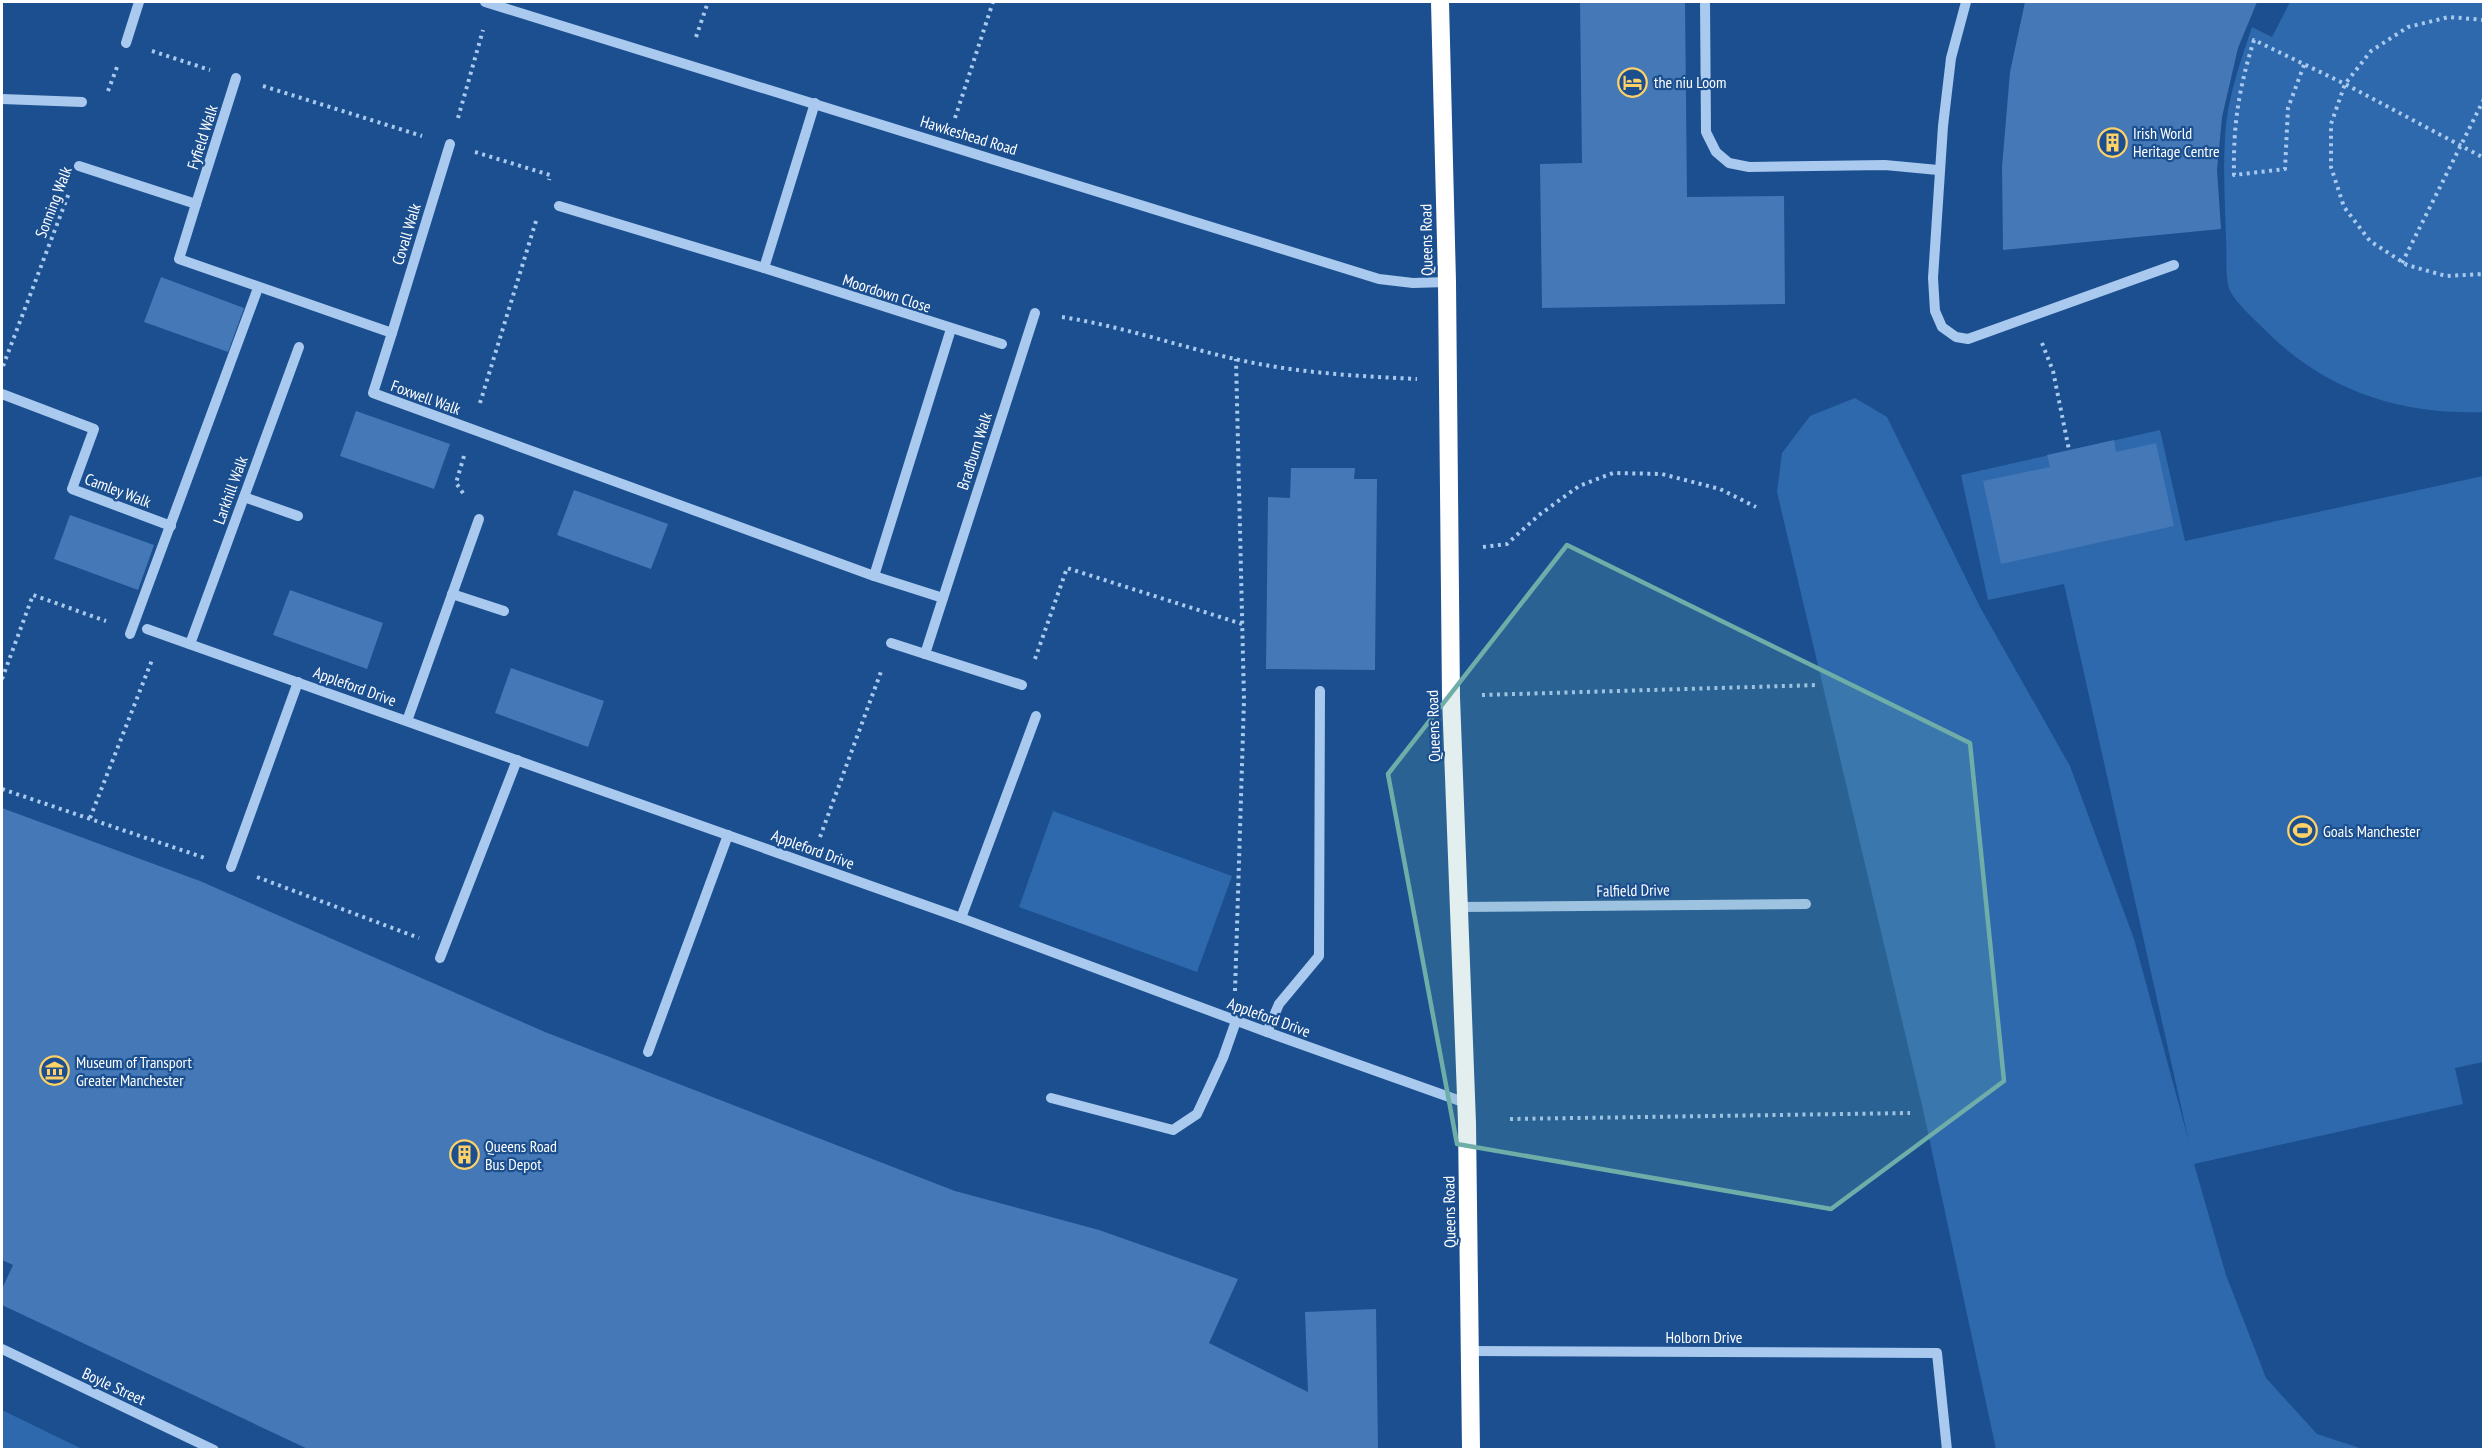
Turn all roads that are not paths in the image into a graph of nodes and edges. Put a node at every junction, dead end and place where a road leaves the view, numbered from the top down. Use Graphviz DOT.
graph roads {
  1 [pos="139,2"];
  2 [pos="488,2"];
  3 [pos="1440,2"];
  4 [pos="1706,2"];
  5 [pos="1966,2"];
  6 [pos="126,43"];
  7 [pos="236,78"];
  8 [pos="2,99"];
  9 [pos="82,102"];
  10 [pos="815,103"];
  11 [pos="450,144"];
  12 [pos="79,166"];
  13 [pos="1938,170"];
  14 [pos="196,204"];
  15 [pos="559,206"];
  16 [pos="2174,265"];
  17 [pos="764,268"];
  18 [pos="1447,282"];
  19 [pos="258,288"];
  20 [pos="1035,313"];
  21 [pos="951,329"];
  22 [pos="392,333"];
  23 [pos="1002,344"];
  24 [pos="299,347"];
  25 [pos="2,394"];
  26 [pos="244,497"];
  27 [pos="298,516"];
  28 [pos="479,519"];
  29 [pos="171,526"];
  30 [pos="874,576"];
  31 [pos="452,594"];
  32 [pos="943,598"];
  33 [pos="504,611"];
  34 [pos="147,629"];
  35 [pos="131,632"];
  36 [pos="891,643"];
  37 [pos="189,644"];
  38 [pos="925,654"];
  39 [pos="298,682"];
  40 [pos="1022,685"];
  41 [pos="1320,691"];
  42 [pos="1036,716"];
  43 [pos="407,721"];
  44 [pos="517,760"];
  45 [pos="728,835"];
  46 [pos="231,867"];
  47 [pos="1806,904"];
  48 [pos="1459,907"];
  49 [pos="961,918"];
  50 [pos="442,953"];
  51 [pos="1231,1019"];
  52 [pos="1267,1032"];
  53 [pos="648,1052"];
  54 [pos="1051,1098"];
  55 [pos="1466,1103"];
  56 [pos="2,1349"];
  57 [pos="1470,1351"];
  58 [pos="214,1449"];
  59 [pos="1472,1449"];
  60 [pos="1947,1449"];
  1 -- 6 [label="street"];
  2 -- 10 [label="street, Hawkeshead Road"];
  3 -- 18 [label="highway, Queens Road"];
  4 -- 13 [label="street"];
  5 -- 13 [label="street"];
  7 -- 14 [label="street, Fyfield Walk"];
  8 -- 9 [label="street"];
  10 -- 17 [label="street"];
  10 -- 18 [label="street, Hawkeshead Road"];
  11 -- 22 [label="street, Covall Walk"];
  12 -- 14 [label="street"];
  13 -- 16 [label="street"];
  14 -- 19 [label="street"];
  15 -- 17 [label="street, Moordown Close"];
  17 -- 21 [label="street, Moordown Close"];
  18 -- 48 [label="highway, Queens Road"];
  19 -- 22 [label="street"];
  19 -- 29 [label="street"];
  20 -- 32 [label="street, Bradburn Walk"];
  21 -- 23 [label="street, Moordown Close"];
  21 -- 30 [label="street"];
  22 -- 30 [label="street, Foxwell Walk"];
  24 -- 26 [label="street, Larkhill Walk"];
  25 -- 29 [label="street, Camley Walk"];
  26 -- 27 [label="street"];
  26 -- 37 [label="street, Larkhill Walk"];
  28 -- 31 [label="street"];
  29 -- 35 [label="street"];
  30 -- 32 [label="street, Foxwell Walk"];
  31 -- 33 [label="street"];
  31 -- 43 [label="street"];
  32 -- 38 [label="street"];
  34 -- 37 [label="street, Appleford Drive"];
  36 -- 38 [label="street"];
  37 -- 39 [label="street, Appleford Drive"];
  38 -- 40 [label="street"];
  39 -- 43 [label="street, Appleford Drive"];
  39 -- 46 [label="street"];
  41 -- 52 [label="street"];
  42 -- 49 [label="street"];
  43 -- 44 [label="street, Appleford Drive"];
  44 -- 45 [label="street, Appleford Drive"];
  44 -- 50 [label="street"];
  45 -- 49 [label="street, Appleford Drive"];
  45 -- 53 [label="street"];
  47 -- 48 [label="street, Falfield Drive"];
  48 -- 55 [label="highway, Queens Road"];
  49 -- 51 [label="street, Appleford Drive"];
  51 -- 52 [label="street, Appleford Drive"];
  51 -- 54 [label="street"];
  52 -- 55 [label="street, Appleford Drive"];
  55 -- 57 [label="highway, Queens Road"];
  56 -- 58 [label="street, Boyle Street"];
  57 -- 59 [label="highway, Queens Road"];
  57 -- 60 [label="street, Holborn Drive"];
}
